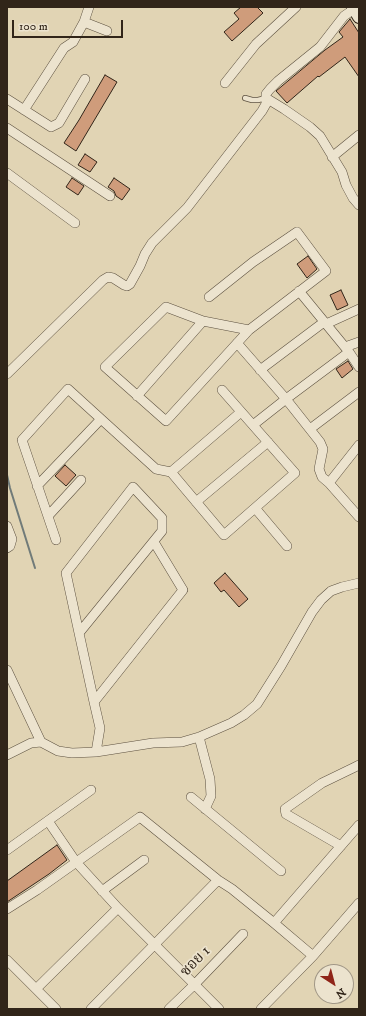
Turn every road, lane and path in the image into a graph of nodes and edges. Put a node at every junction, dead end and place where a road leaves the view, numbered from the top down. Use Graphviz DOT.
graph roads {
  1 [pos="89,7"];
  2 [pos="296,7"];
  3 [pos="355,11"];
  4 [pos="84,22"];
  5 [pos="107,31"];
  6 [pos="85,79"];
  7 [pos="225,83"];
  8 [pos="245,98"];
  9 [pos="266,98"];
  10 [pos="7,99"];
  11 [pos="24,110"];
  12 [pos="7,128"];
  13 [pos="359,135"];
  14 [pos="335,161"];
  15 [pos="7,173"];
  16 [pos="110,196"];
  17 [pos="359,205"];
  18 [pos="75,223"];
  19 [pos="299,291"];
  20 [pos="209,297"];
  21 [pos="359,310"];
  22 [pos="203,321"];
  23 [pos="325,323"];
  24 [pos="249,330"];
  25 [pos="359,342"];
  26 [pos="237,343"];
  27 [pos="347,349"];
  28 [pos="359,367"];
  29 [pos="260,370"];
  30 [pos="7,374"];
  31 [pos="222,390"];
  32 [pos="359,392"];
  33 [pos="137,396"];
  34 [pos="286,399"];
  35 [pos="241,412"];
  36 [pos="101,419"];
  37 [pos="253,425"];
  38 [pos="310,429"];
  39 [pos="268,442"];
  40 [pos="359,445"];
  41 [pos="171,472"];
  42 [pos="81,480"];
  43 [pos="329,483"];
  44 [pos="37,486"];
  45 [pos="196,502"];
  46 [pos="255,508"];
  47 [pos="48,516"];
  48 [pos="359,517"];
  49 [pos="7,526"];
  50 [pos="56,540"];
  51 [pos="154,542"];
  52 [pos="287,546"];
  53 [pos="7,548"];
  54 [pos="359,583"];
  55 [pos="79,634"];
  56 [pos="7,671"];
  57 [pos="94,702"];
  58 [pos="199,737"];
  59 [pos="41,742"];
  60 [pos="96,752"];
  61 [pos="7,755"];
  62 [pos="359,765"];
  63 [pos="91,790"];
  64 [pos="191,797"];
  65 [pos="205,809"];
  66 [pos="48,821"];
  67 [pos="359,825"];
  68 [pos="341,846"];
  69 [pos="7,850"];
  70 [pos="144,860"];
  71 [pos="76,862"];
  72 [pos="281,871"];
  73 [pos="218,880"];
  74 [pos="102,891"];
  75 [pos="358,906"];
  76 [pos="118,908"];
  77 [pos="7,909"];
  78 [pos="274,923"];
  79 [pos="243,934"];
  80 [pos="154,945"];
  81 [pos="313,956"];
  82 [pos="7,960"];
  83 [pos="195,984"];
  84 [pos="36,989"];
  85 [pos="56,1009"];
  86 [pos="91,1009"];
  87 [pos="169,1009"];
  88 [pos="219,1009"];
  89 [pos="261,1009"];
  1 -- 4 [label="street"];
  2 -- 7 [label="street"];
  3 -- 9 [label="street"];
  4 -- 5 [label="street"];
  4 -- 11 [label="street"];
  6 -- 11 [label="street"];
  8 -- 9 [label="lane"];
  9 -- 14 [label="street"];
  9 -- 30 [label="street"];
  10 -- 11 [label="street"];
  12 -- 16 [label="street"];
  13 -- 14 [label="street"];
  14 -- 17 [label="street"];
  15 -- 18 [label="street"];
  19 -- 20 [label="street"];
  19 -- 23 [label="street"];
  19 -- 24 [label="street"];
  21 -- 23 [label="street"];
  22 -- 24 [label="street"];
  22 -- 33 [label="street"];
  22 -- 33 [label="street"];
  23 -- 27 [label="street"];
  23 -- 29 [label="street"];
  24 -- 26 [label="street"];
  25 -- 27 [label="street"];
  26 -- 29 [label="street"];
  26 -- 33 [label="street"];
  27 -- 28 [label="street"];
  27 -- 34 [label="street"];
  29 -- 34 [label="street"];
  31 -- 35 [label="street"];
  32 -- 38 [label="street"];
  34 -- 37 [label="street"];
  34 -- 38 [label="street"];
  35 -- 37 [label="street"];
  35 -- 41 [label="street"];
  36 -- 41 [label="street"];
  36 -- 44 [label="street"];
  36 -- 44 [label="street"];
  37 -- 39 [label="street"];
  38 -- 43 [label="street"];
  39 -- 45 [label="street"];
  39 -- 46 [label="street"];
  40 -- 43 [label="street"];
  41 -- 45 [label="street"];
  42 -- 47 [label="street"];
  43 -- 48 [label="street"];
  44 -- 47 [label="street"];
  45 -- 46 [label="street"];
  46 -- 52 [label="street"];
  47 -- 50 [label="street"];
  49 -- 53 [label="street"];
  51 -- 55 [label="street"];
  51 -- 55 [label="street"];
  51 -- 57 [label="street"];
  54 -- 58 [label="street"];
  55 -- 57 [label="street"];
  56 -- 59 [label="street"];
  57 -- 60 [label="street"];
  58 -- 60 [label="street"];
  58 -- 65 [label="street"];
  59 -- 60 [label="street"];
  59 -- 61 [label="street"];
  62 -- 68 [label="street"];
  63 -- 66 [label="street"];
  64 -- 65 [label="street"];
  65 -- 72 [label="street"];
  66 -- 69 [label="street"];
  66 -- 71 [label="street"];
  67 -- 68 [label="street"];
  68 -- 78 [label="street"];
  70 -- 74 [label="street"];
  71 -- 73 [label="street"];
  71 -- 74 [label="street"];
  71 -- 77 [label="street"];
  73 -- 78 [label="street"];
  73 -- 80 [label="street"];
  74 -- 76 [label="street"];
  75 -- 81 [label="street"];
  76 -- 80 [label="street"];
  76 -- 84 [label="street"];
  78 -- 81 [label="street"];
  79 -- 83 [label="street, ซอย 1"];
  80 -- 83 [label="street"];
  80 -- 86 [label="street"];
  81 -- 89 [label="street"];
  82 -- 84 [label="street"];
  83 -- 87 [label="street, ซอย 1"];
  83 -- 88 [label="street"];
  84 -- 85 [label="street"];
}
